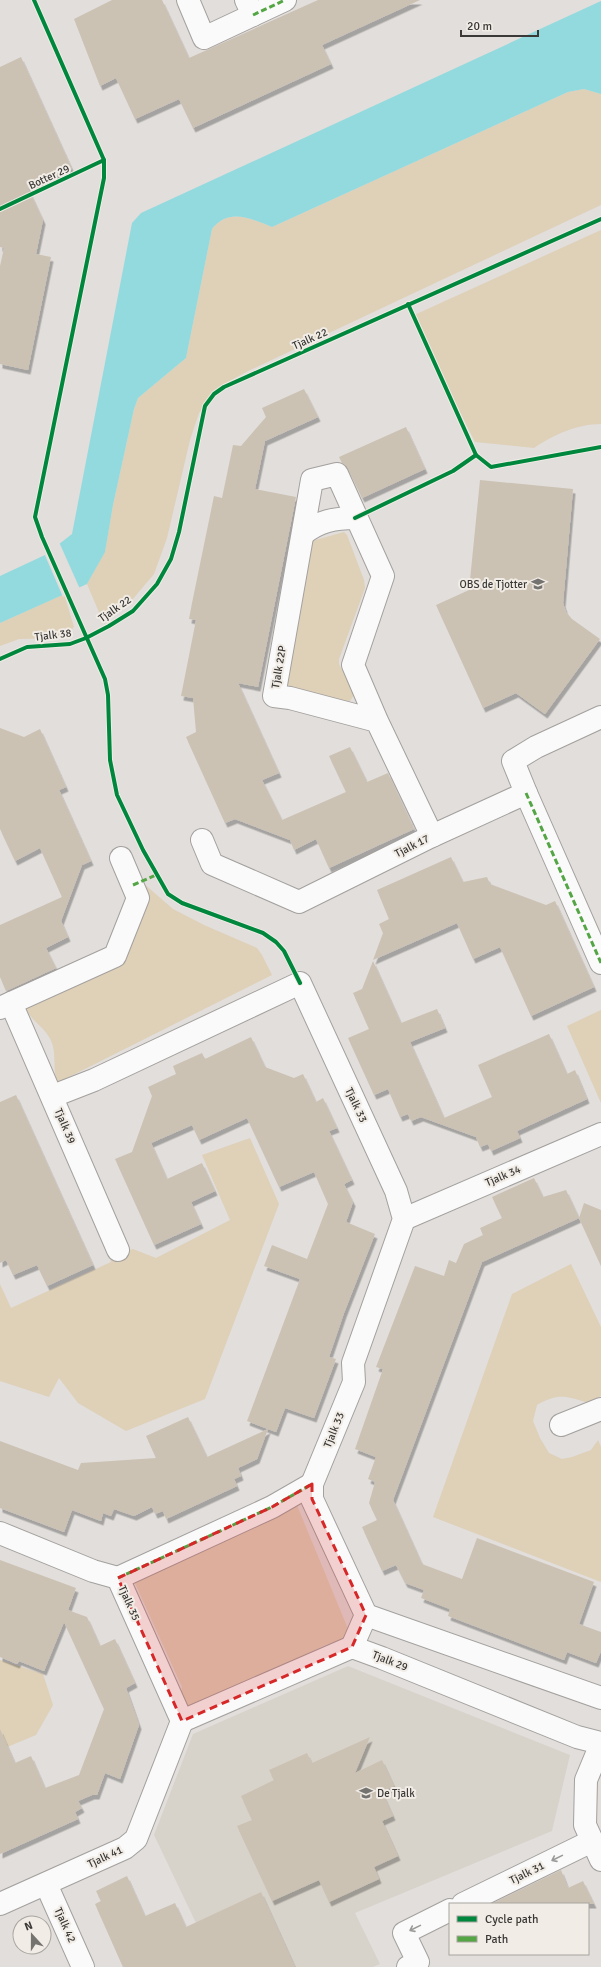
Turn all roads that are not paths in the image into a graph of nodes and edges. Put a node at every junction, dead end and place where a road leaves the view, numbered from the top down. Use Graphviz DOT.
graph roads {
  1 [pos="188,0"];
  2 [pos="285,0"];
  3 [pos="250,8"];
  4 [pos="355,518"];
  5 [pos="303,534"];
  6 [pos="601,717"];
  7 [pos="377,721"];
  8 [pos="526,793"];
  9 [pos="432,836"];
  10 [pos="202,840"];
  11 [pos="121,858"];
  12 [pos="601,963"];
  13 [pos="5,1005"];
  14 [pos="53,1096"];
  15 [pos="601,1134"];
  16 [pos="404,1219"];
  17 [pos="118,1250"];
  18 [pos="601,1408"];
  19 [pos="561,1425"];
  20 [pos="312,1484"];
  21 [pos="0,1533"];
  22 [pos="118,1578"];
  23 [pos="366,1614"];
  24 [pos="352,1647"];
  25 [pos="601,1698"];
  26 [pos="182,1721"];
  27 [pos="601,1744"];
  28 [pos="595,1836"];
  29 [pos="46,1884"];
  30 [pos="465,1903"];
  31 [pos="0,1904"];
  32 [pos="449,1910"];
  33 [pos="83,1967"];
  34 [pos="408,1967"];
  1 -- 3 [label="street"];
  2 -- 3 [label="street"];
  4 -- 5 [label="street"];
  4 -- 5 [label="street, Tjalk 22P"];
  4 -- 7 [label="street, Tjalk 22P"];
  5 -- 7 [label="street, Tjalk 22P"];
  6 -- 8 [label="street"];
  7 -- 9 [label="street, Tjalk 22P"];
  8 -- 9 [label="street, Tjalk 17"];
  8 -- 12 [label="street"];
  9 -- 10 [label="street, Tjalk 17"];
  11 -- 13 [label="street, Tjalk 39"];
  13 -- 14 [label="street, Tjalk 39"];
  14 -- 16 [label="street, Tjalk 33"];
  14 -- 17 [label="street, Tjalk 39"];
  15 -- 16 [label="street, Tjalk 34"];
  16 -- 20 [label="street, Tjalk 33"];
  18 -- 19 [label="street"];
  20 -- 22 [label="street"];
  20 -- 23 [label="street, Tjalk 33"];
  21 -- 22 [label="street, Tjalk 35"];
  22 -- 26 [label="street, Tjalk 35"];
  23 -- 24 [label="street"];
  23 -- 25 [label="street"];
  24 -- 26 [label="street"];
  24 -- 27 [label="street, Tjalk 29"];
  26 -- 29 [label="street, Tjalk 41"];
  27 -- 28 [label="street"];
  28 -- 30 [label="street, Tjalk 31, one-way"];
  29 -- 31 [label="street, Tjalk 41"];
  29 -- 33 [label="street, Tjalk 42"];
  32 -- 34 [label="street, one-way"];
}
